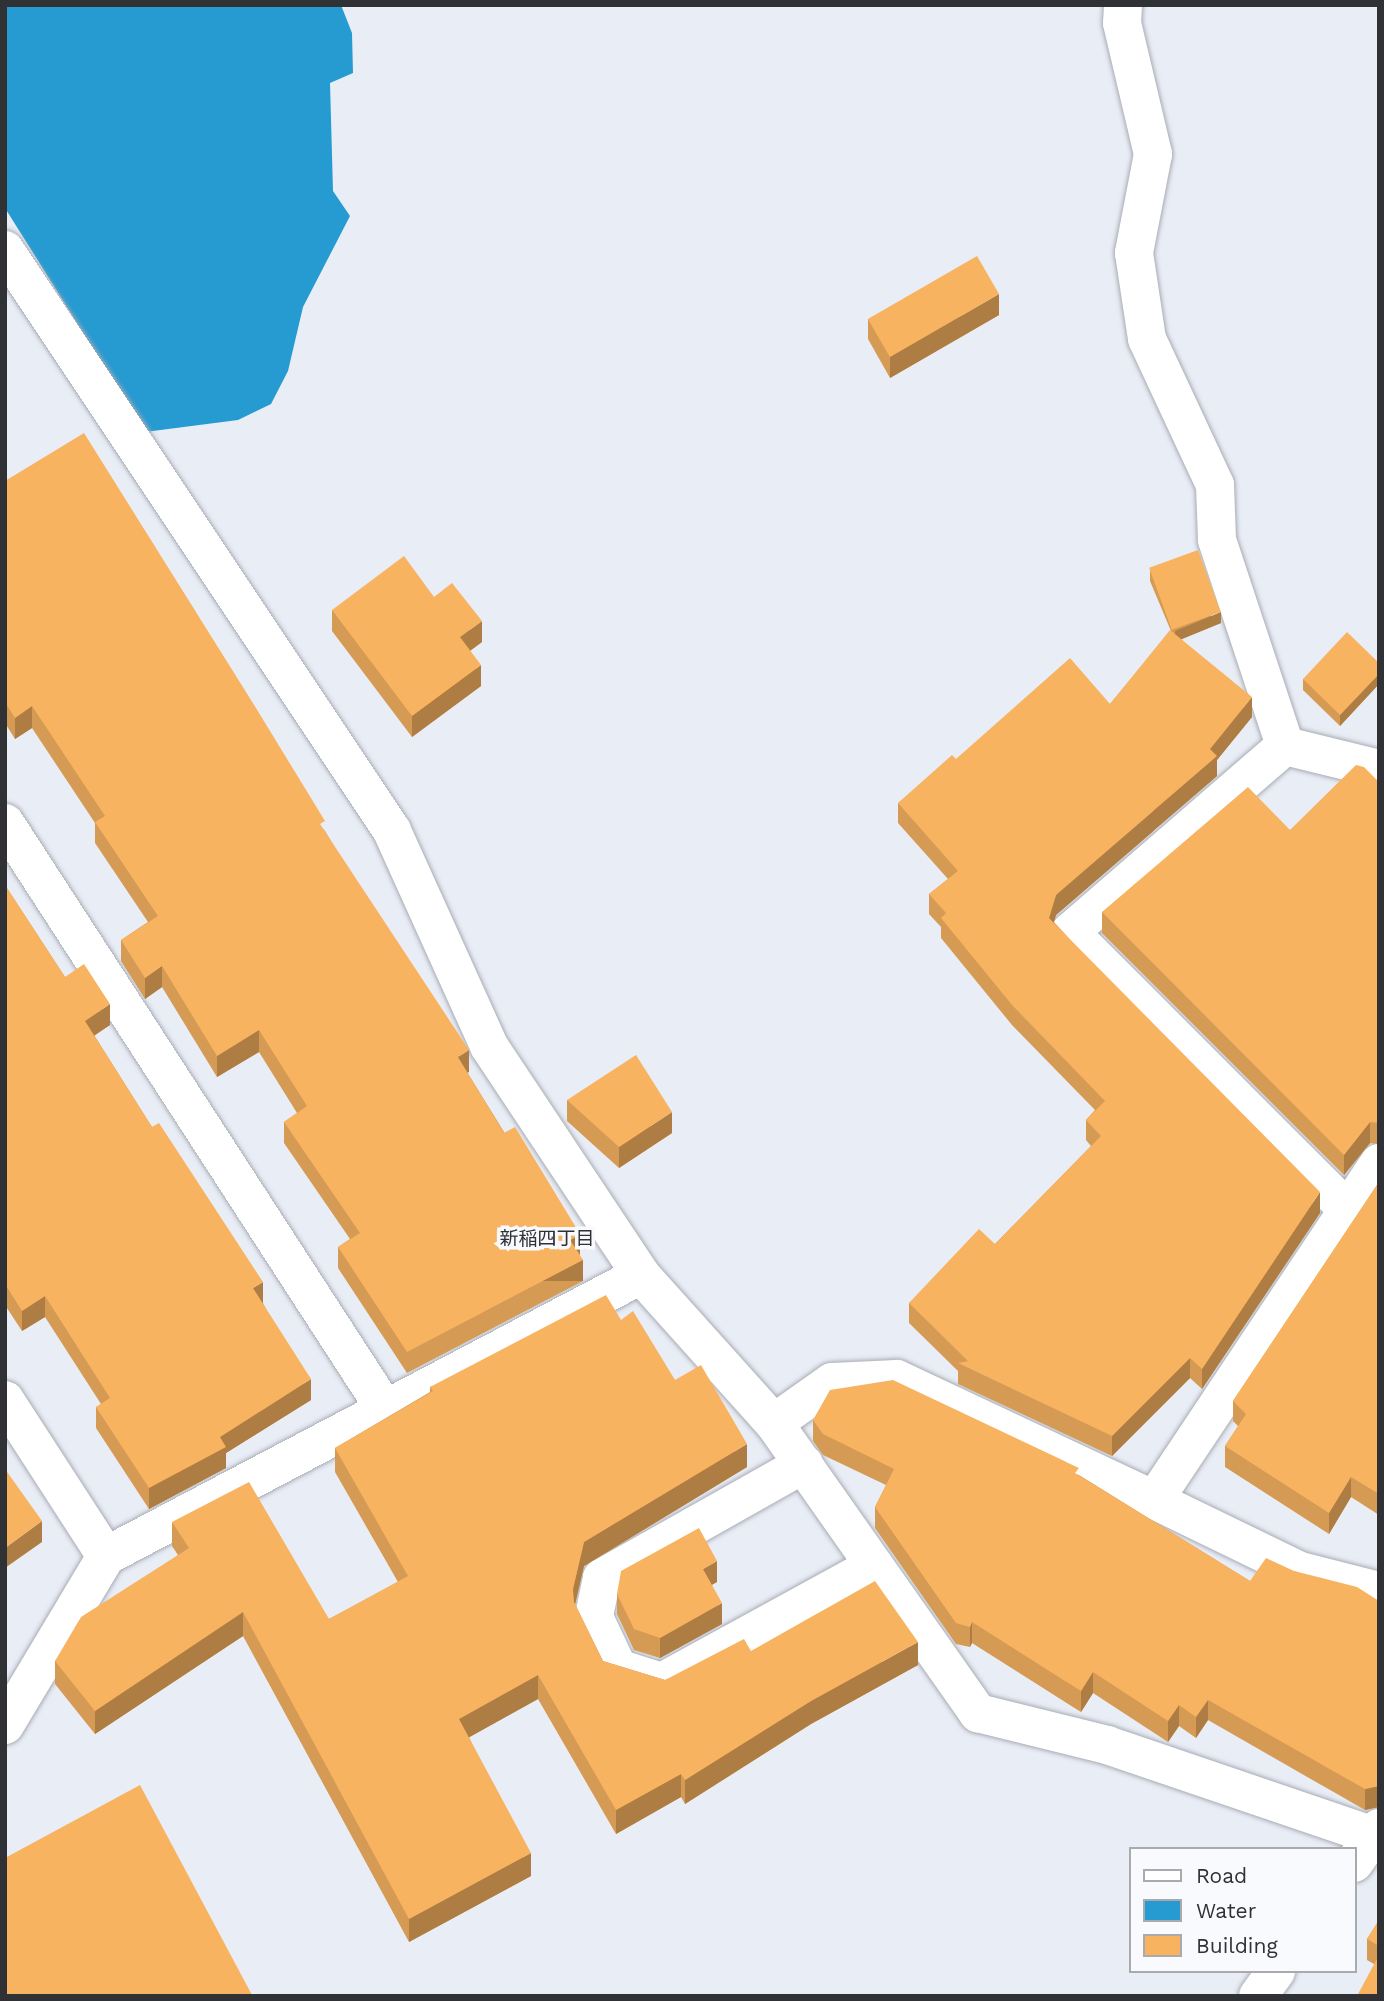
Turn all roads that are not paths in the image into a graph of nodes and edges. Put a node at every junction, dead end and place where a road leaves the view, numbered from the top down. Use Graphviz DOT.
graph roads {
  1 [pos="1123,5"];
  2 [pos="11,274"];
  3 [pos="1285,746"];
  4 [pos="1379,769"];
  5 [pos="5,823"];
  6 [pos="1379,1163"];
  7 [pos="1348,1210"];
  8 [pos="641,1275"];
  9 [pos="5,1400"];
  10 [pos="386,1409"];
  11 [pos="774,1423"];
  12 [pos="804,1464"];
  13 [pos="1154,1500"];
  14 [pos="106,1556"];
  15 [pos="874,1566"];
  16 [pos="1379,1591"];
  17 [pos="5,1726"];
  18 [pos="1369,1842"];
  19 [pos="1275,1973"];
  20 [pos="1258,1996"];
  1 -- 3 [label="street"];
  2 -- 8 [label="street"];
  3 -- 4 [label="street"];
  3 -- 7 [label="street"];
  5 -- 10 [label="street"];
  6 -- 7 [label="street"];
  7 -- 13 [label="street"];
  8 -- 10 [label="street"];
  8 -- 11 [label="street"];
  9 -- 14 [label="street"];
  10 -- 14 [label="street"];
  11 -- 12 [label="street"];
  11 -- 13 [label="street"];
  12 -- 15 [label="street"];
  12 -- 15 [label="street"];
  13 -- 16 [label="street"];
  14 -- 17 [label="street"];
  15 -- 18 [label="street"];
  19 -- 20 [label="street"];
}
